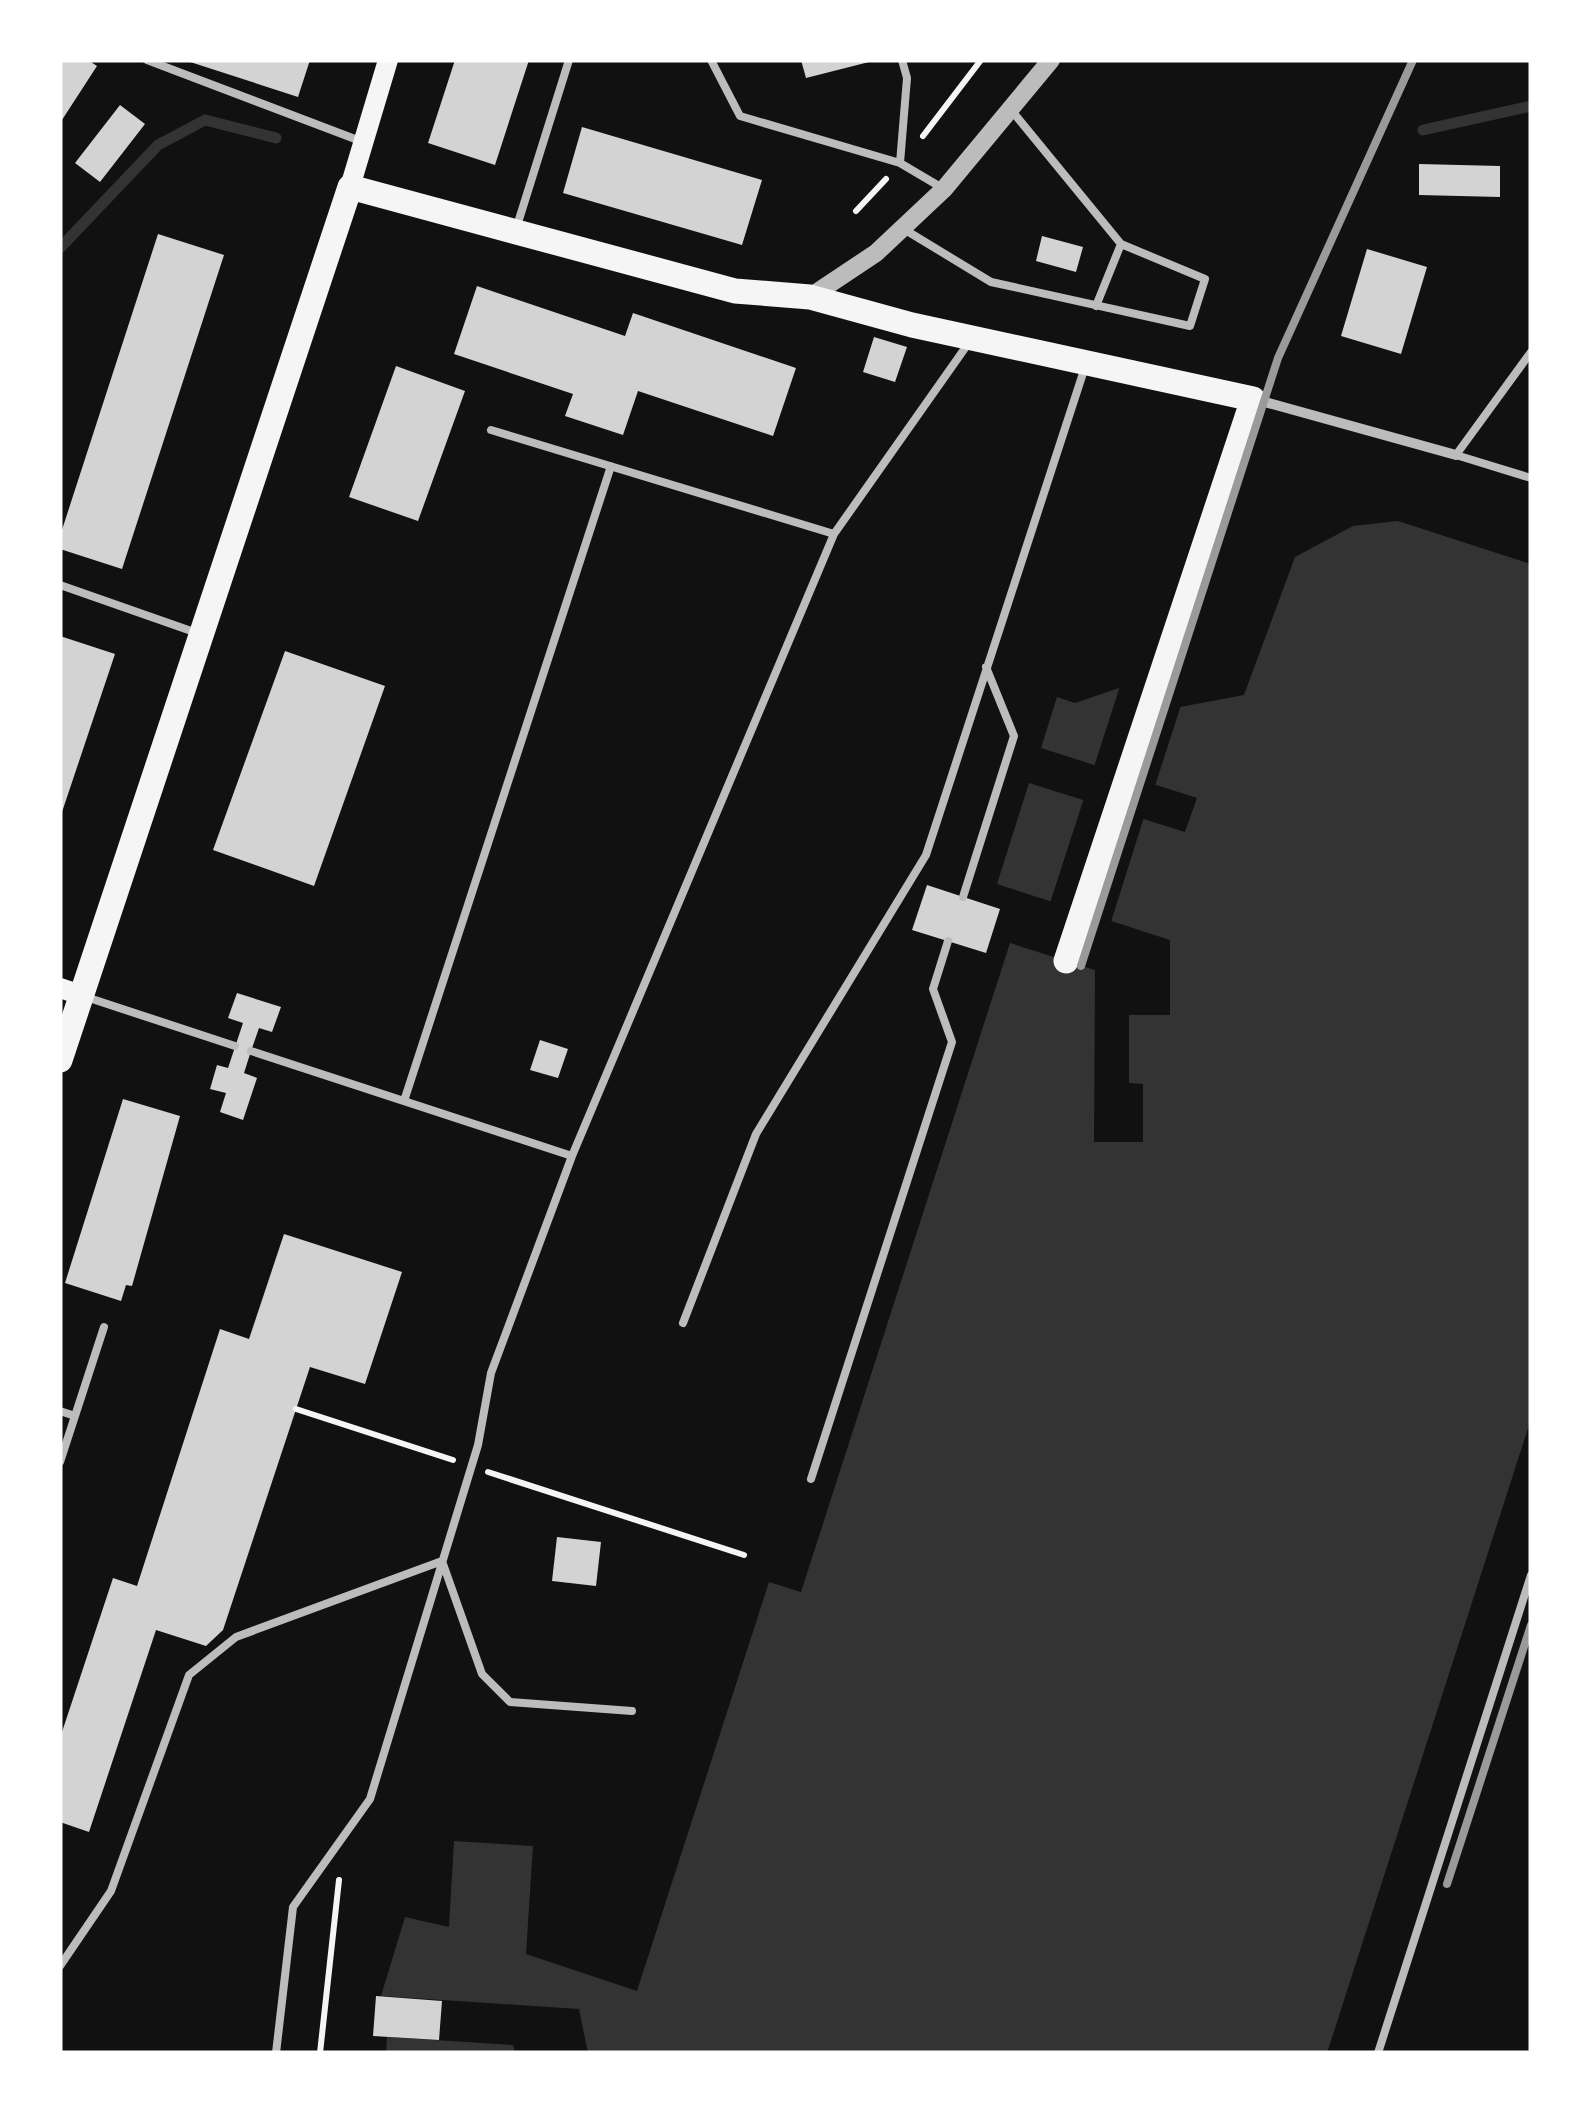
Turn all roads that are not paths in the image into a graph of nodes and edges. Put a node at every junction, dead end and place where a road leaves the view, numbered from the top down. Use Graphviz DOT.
graph roads {
  1 [pos="148,60"];
  2 [pos="388,60"];
  3 [pos="569,60"];
  4 [pos="710,60"];
  5 [pos="902,60"];
  6 [pos="1051,60"];
  7 [pos="1012,111"];
  8 [pos="363,142"];
  9 [pos="900,163"];
  10 [pos="350,187"];
  11 [pos="944,189"];
  12 [pos="902,228"];
  13 [pos="515,234"];
  14 [pos="1121,244"];
  15 [pos="810,297"];
  16 [pos="1096,306"];
  17 [pos="972,338"];
  18 [pos="1531,352"];
  19 [pos="1087,363"];
  20 [pos="1253,399"];
  21 [pos="491,430"];
  22 [pos="1456,454"];
  23 [pos="612,466"];
  24 [pos="1531,478"];
  25 [pos="834,534"];
  26 [pos="60,585"];
  27 [pos="201,634"];
  28 [pos="986,667"];
  29 [pos="962,897"];
  30 [pos="948,941"];
  31 [pos="1066,961"];
  32 [pos="71,992"];
  33 [pos="235,1046"];
  34 [pos="251,1051"];
  35 [pos="60,1060"];
  36 [pos="404,1101"];
  37 [pos="572,1156"];
  38 [pos="683,1322"];
  39 [pos="104,1327"];
  40 [pos="60,1411"];
  41 [pos="76,1416"];
  42 [pos="60,1462"];
  43 [pos="811,1478"];
  44 [pos="442,1561"];
  45 [pos="1531,1575"];
  46 [pos="632,1710"];
  47 [pos="60,1966"];
  48 [pos="276,2053"];
  49 [pos="1378,2053"];
  1 -- 8 [label="lane"];
  2 -- 8 [label="main road"];
  3 -- 13 [label="lane"];
  4 -- 9 [label="lane"];
  5 -- 9 [label="lane"];
  6 -- 7 [label="street"];
  7 -- 11 [label="street"];
  7 -- 14 [label="lane"];
  8 -- 10 [label="main road"];
  9 -- 11 [label="lane"];
  10 -- 13 [label="main road"];
  10 -- 27 [label="main road"];
  11 -- 12 [label="street"];
  12 -- 15 [label="street"];
  12 -- 16 [label="lane"];
  13 -- 15 [label="main road"];
  14 -- 16 [label="lane"];
  14 -- 16 [label="lane"];
  15 -- 17 [label="main road"];
  17 -- 19 [label="main road"];
  17 -- 25 [label="lane"];
  18 -- 22 [label="lane"];
  19 -- 20 [label="main road"];
  19 -- 28 [label="lane"];
  20 -- 22 [label="street"];
  20 -- 31 [label="main road"];
  21 -- 23 [label="lane"];
  22 -- 24 [label="lane"];
  23 -- 25 [label="lane"];
  23 -- 36 [label="lane"];
  25 -- 37 [label="lane"];
  26 -- 27 [label="lane"];
  27 -- 32 [label="main road"];
  28 -- 29 [label="lane"];
  28 -- 38 [label="lane"];
  30 -- 43 [label="lane"];
  32 -- 33 [label="lane"];
  32 -- 35 [label="main road"];
  34 -- 36 [label="lane"];
  36 -- 37 [label="lane"];
  37 -- 44 [label="lane"];
  39 -- 41 [label="lane"];
  40 -- 41 [label="lane"];
  41 -- 42 [label="lane"];
  44 -- 46 [label="lane"];
  44 -- 47 [label="lane"];
  44 -- 48 [label="lane"];
  45 -- 49 [label="lane"];
}
